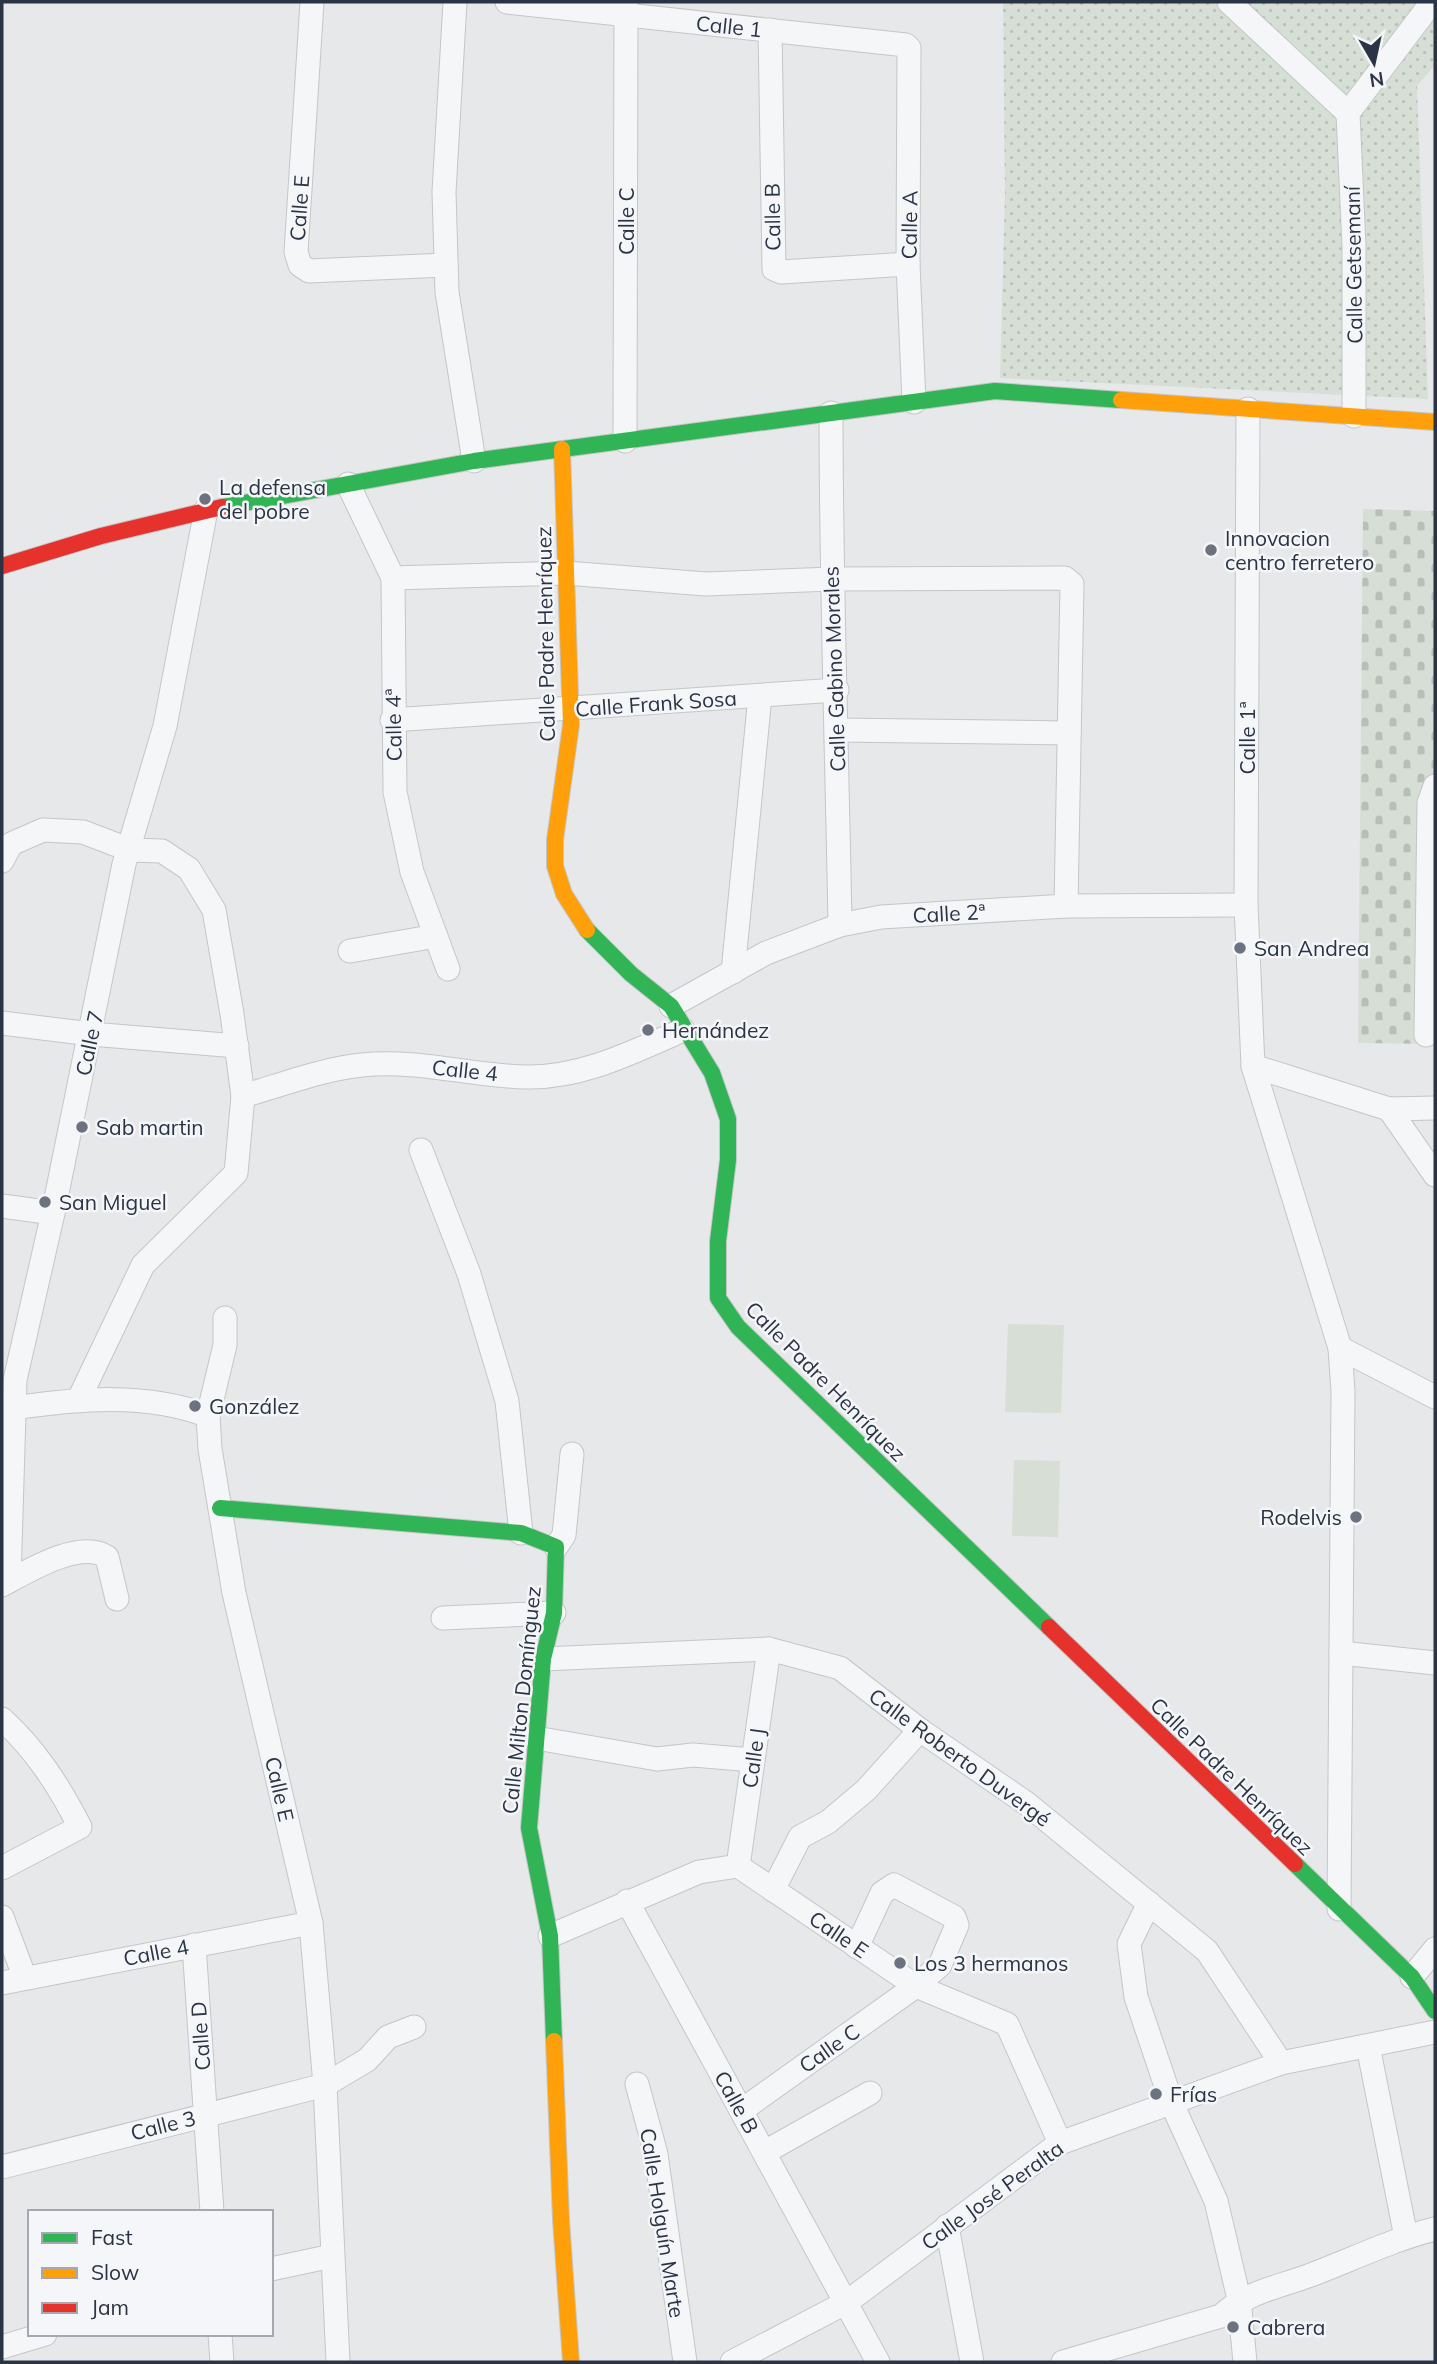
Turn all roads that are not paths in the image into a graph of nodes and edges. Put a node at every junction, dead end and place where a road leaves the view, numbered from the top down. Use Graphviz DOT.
graph roads {
  1 [pos="312,2"];
  2 [pos="455,2"];
  3 [pos="507,2"];
  4 [pos="1229,2"];
  5 [pos="1432,2"];
  6 [pos="626,8"];
  7 [pos="770,30"];
  8 [pos="909,48"];
  9 [pos="1348,113"];
  10 [pos="908,264"];
  11 [pos="446,265"];
  12 [pos="914,402"];
  13 [pos="1248,409"];
  14 [pos="831,413"];
  15 [pos="1354,416"];
  16 [pos="1435,422"];
  17 [pos="625,441"];
  18 [pos="562,449"];
  19 [pos="474,461"];
  20 [pos="348,484"];
  21 [pos="206,510"];
  22 [pos="2,566"];
  23 [pos="566,573"];
  24 [pos="393,578"];
  25 [pos="831,579"];
  26 [pos="837,690"];
  27 [pos="760,696"];
  28 [pos="571,709"];
  29 [pos="392,720"];
  30 [pos="837,730"];
  31 [pos="1069,733"];
  32 [pos="1435,786"];
  33 [pos="130,850"];
  34 [pos="2,861"];
  35 [pos="1246,905"];
  36 [pos="1066,906"];
  37 [pos="840,925"];
  38 [pos="436,936"];
  39 [pos="350,951"];
  40 [pos="448,969"];
  41 [pos="733,972"];
  42 [pos="671,1006"];
  43 [pos="2,1023"];
  44 [pos="683,1030"];
  45 [pos="91,1034"];
  46 [pos="1426,1035"];
  47 [pos="237,1046"];
  48 [pos="1253,1066"];
  49 [pos="243,1096"];
  50 [pos="1435,1108"];
  51 [pos="1389,1109"];
  52 [pos="421,1150"];
  53 [pos="1435,1175"];
  54 [pos="2,1206"];
  55 [pos="53,1213"];
  56 [pos="225,1318"];
  57 [pos="1340,1348"];
  58 [pos="1435,1397"];
  59 [pos="79,1399"];
  60 [pos="14,1408"];
  61 [pos="208,1416"];
  62 [pos="572,1454"];
  63 [pos="220,1508"];
  64 [pos="521,1533"];
  65 [pos="556,1547"];
  66 [pos="5,1583"];
  67 [pos="117,1599"];
  68 [pos="554,1613"];
  69 [pos="443,1619"];
  70 [pos="769,1649"];
  71 [pos="1341,1653"];
  72 [pos="543,1659"];
  73 [pos="1435,1663"];
  74 [pos="2,1719"];
  75 [pos="919,1730"];
  76 [pos="536,1738"];
  77 [pos="753,1760"];
  78 [pos="738,1866"];
  79 [pos="2,1868"];
  80 [pos="773,1890"];
  81 [pos="627,1901"];
  82 [pos="1149,1903"];
  83 [pos="1339,1909"];
  84 [pos="2,1917"];
  85 [pos="312,1923"];
  86 [pos="550,1936"];
  87 [pos="194,1945"];
  88 [pos="857,1947"];
  89 [pos="1435,1949"];
  90 [pos="1412,1977"];
  91 [pos="25,1978"];
  92 [pos="2,1983"];
  93 [pos="916,1986"];
  94 [pos="1435,2011"];
  95 [pos="414,2027"];
  96 [pos="1435,2032"];
  97 [pos="1368,2046"];
  98 [pos="1281,2063"];
  99 [pos="637,2084"];
  100 [pos="325,2085"];
  101 [pos="870,2093"];
  102 [pos="1172,2104"];
  103 [pos="742,2110"];
  104 [pos="205,2114"];
  105 [pos="1060,2143"];
  106 [pos="765,2152"];
  107 [pos="2,2167"];
  108 [pos="212,2210"];
  109 [pos="947,2226"];
  110 [pos="1435,2229"];
  111 [pos="1406,2237"];
  112 [pos="332,2256"];
  113 [pos="273,2269"];
  114 [pos="1239,2299"];
  115 [pos="848,2302"];
  116 [pos="38,2336"];
  117 [pos="220,2336"];
  118 [pos="2,2347"];
  119 [pos="222,2362"];
  120 [pos="338,2362"];
  121 [pos="571,2362"];
  122 [pos="685,2362"];
  123 [pos="732,2362"];
  124 [pos="878,2362"];
  125 [pos="972,2362"];
  126 [pos="1063,2362"];
  127 [pos="1245,2362"];
  1 -- 11 [label="street, Calle E"];
  2 -- 11 [label="street"];
  3 -- 6 [label="street, Calle 1"];
  4 -- 9 [label="street"];
  5 -- 9 [label="street"];
  6 -- 7 [label="street, Calle 1"];
  6 -- 17 [label="street, Calle C"];
  7 -- 8 [label="street, Calle 1"];
  7 -- 10 [label="street, Calle B"];
  8 -- 10 [label="street, Calle A"];
  9 -- 15 [label="street, Calle Getsemaní"];
  10 -- 12 [label="street, Calle A"];
  11 -- 19 [label="street"];
  12 -- 13 [label="street"];
  12 -- 14 [label="street"];
  13 -- 15 [label="street"];
  13 -- 35 [label="street, Calle 1ª"];
  14 -- 17 [label="street"];
  14 -- 25 [label="street, Calle Gabino Morales"];
  15 -- 16 [label="street"];
  17 -- 18 [label="street"];
  18 -- 19 [label="street"];
  18 -- 23 [label="street, Calle Padre Henríquez"];
  19 -- 20 [label="street"];
  20 -- 21 [label="street"];
  20 -- 24 [label="street, Calle 4ª"];
  21 -- 22 [label="street"];
  21 -- 33 [label="street, Calle 7"];
  23 -- 24 [label="street"];
  23 -- 25 [label="street"];
  23 -- 28 [label="street, Calle Padre Henríquez"];
  24 -- 29 [label="street, Calle 4ª"];
  25 -- 26 [label="street, Calle Gabino Morales"];
  25 -- 31 [label="street"];
  26 -- 27 [label="street, Calle Frank Sosa"];
  26 -- 30 [label="street, Calle Gabino Morales"];
  27 -- 28 [label="street, Calle Frank Sosa"];
  27 -- 41 [label="street"];
  28 -- 29 [label="street, Calle Frank Sosa"];
  28 -- 42 [label="street, Calle Padre Henríquez"];
  29 -- 38 [label="street, Calle 4ª"];
  30 -- 31 [label="street"];
  30 -- 37 [label="street, Calle Gabino Morales"];
  31 -- 36 [label="street"];
  32 -- 46 [label="street"];
  33 -- 34 [label="street"];
  33 -- 45 [label="street, Calle 7"];
  33 -- 47 [label="street"];
  35 -- 36 [label="street, Calle 2ª"];
  35 -- 48 [label="street, Calle 1ª"];
  36 -- 37 [label="street, Calle 2ª"];
  37 -- 41 [label="street, Calle 2ª"];
  38 -- 39 [label="street"];
  38 -- 40 [label="street, Calle 4ª"];
  41 -- 42 [label="street, Calle 2ª"];
  42 -- 44 [label="street, Calle Padre Henríquez"];
  43 -- 45 [label="street"];
  44 -- 49 [label="street, Calle 4"];
  44 -- 83 [label="street, Calle Padre Henríquez"];
  45 -- 47 [label="street"];
  45 -- 55 [label="street, Calle 7"];
  47 -- 49 [label="street"];
  48 -- 51 [label="street"];
  48 -- 57 [label="street, Calle 1ª"];
  49 -- 59 [label="street"];
  50 -- 51 [label="street"];
  51 -- 53 [label="street"];
  52 -- 64 [label="street"];
  54 -- 55 [label="street"];
  55 -- 60 [label="street, Calle 7"];
  56 -- 61 [label="street"];
  57 -- 58 [label="street"];
  57 -- 71 [label="street, Calle 1ª"];
  59 -- 60 [label="street"];
  59 -- 61 [label="street"];
  60 -- 66 [label="street, Calle 7"];
  61 -- 63 [label="street, Calle E"];
  62 -- 65 [label="street"];
  63 -- 64 [label="street"];
  63 -- 85 [label="street, Calle E"];
  64 -- 65 [label="street"];
  65 -- 68 [label="street, Calle Milton Domínguez"];
  66 -- 67 [label="street"];
  68 -- 69 [label="street"];
  68 -- 72 [label="street, Calle Milton Domínguez"];
  70 -- 72 [label="street, Calle Roberto Duvergé"];
  70 -- 75 [label="street, Calle Roberto Duvergé"];
  70 -- 77 [label="street, Calle J"];
  71 -- 73 [label="street"];
  71 -- 83 [label="street, Calle 1ª"];
  72 -- 76 [label="street, Calle Milton Domínguez"];
  74 -- 79 [label="street"];
  75 -- 80 [label="street"];
  75 -- 82 [label="street, Calle Roberto Duvergé"];
  76 -- 77 [label="street"];
  76 -- 86 [label="street, Calle Milton Domínguez"];
  77 -- 78 [label="street, Calle J"];
  78 -- 80 [label="street, Calle E"];
  78 -- 81 [label="street"];
  80 -- 88 [label="street, Calle E"];
  81 -- 86 [label="street"];
  81 -- 103 [label="street, Calle B"];
  82 -- 98 [label="street, Calle Roberto Duvergé"];
  82 -- 102 [label="street"];
  83 -- 90 [label="street, Calle Padre Henríquez"];
  84 -- 91 [label="street"];
  85 -- 87 [label="street, Calle 4"];
  85 -- 100 [label="street, Calle E"];
  86 -- 121 [label="street, Calle Milton Domínguez"];
  87 -- 91 [label="street, Calle 4"];
  87 -- 104 [label="street, Calle D"];
  88 -- 93 [label="street, Calle E"];
  88 -- 93 [label="street, Calle C"];
  89 -- 90 [label="street"];
  90 -- 94 [label="street, Calle Padre Henríquez"];
  91 -- 92 [label="street, Calle 4"];
  93 -- 103 [label="street, Calle C"];
  93 -- 105 [label="street, Calle E"];
  95 -- 100 [label="street, Calle 3"];
  96 -- 97 [label="street, Calle José Peralta"];
  97 -- 98 [label="street, Calle José Peralta"];
  97 -- 111 [label="street"];
  98 -- 102 [label="street, Calle José Peralta"];
  99 -- 122 [label="street, Calle Holguín Marte"];
  100 -- 104 [label="street, Calle 3"];
  100 -- 112 [label="street, Calle E"];
  101 -- 106 [label="street"];
  102 -- 105 [label="street, Calle José Peralta"];
  102 -- 114 [label="street"];
  103 -- 106 [label="street, Calle B"];
  104 -- 107 [label="street, Calle 3"];
  104 -- 108 [label="street, Calle D"];
  105 -- 109 [label="street, Calle José Peralta"];
  106 -- 115 [label="street, Calle B"];
  109 -- 115 [label="street, Calle José Peralta"];
  109 -- 125 [label="street"];
  110 -- 111 [label="street"];
  111 -- 114 [label="street"];
  112 -- 113 [label="street"];
  112 -- 120 [label="street, Calle E"];
  114 -- 126 [label="street"];
  114 -- 127 [label="street"];
  115 -- 123 [label="street, Calle José Peralta"];
  115 -- 124 [label="street, Calle B"];
  116 -- 118 [label="street"];
  117 -- 119 [label="street"];
}
